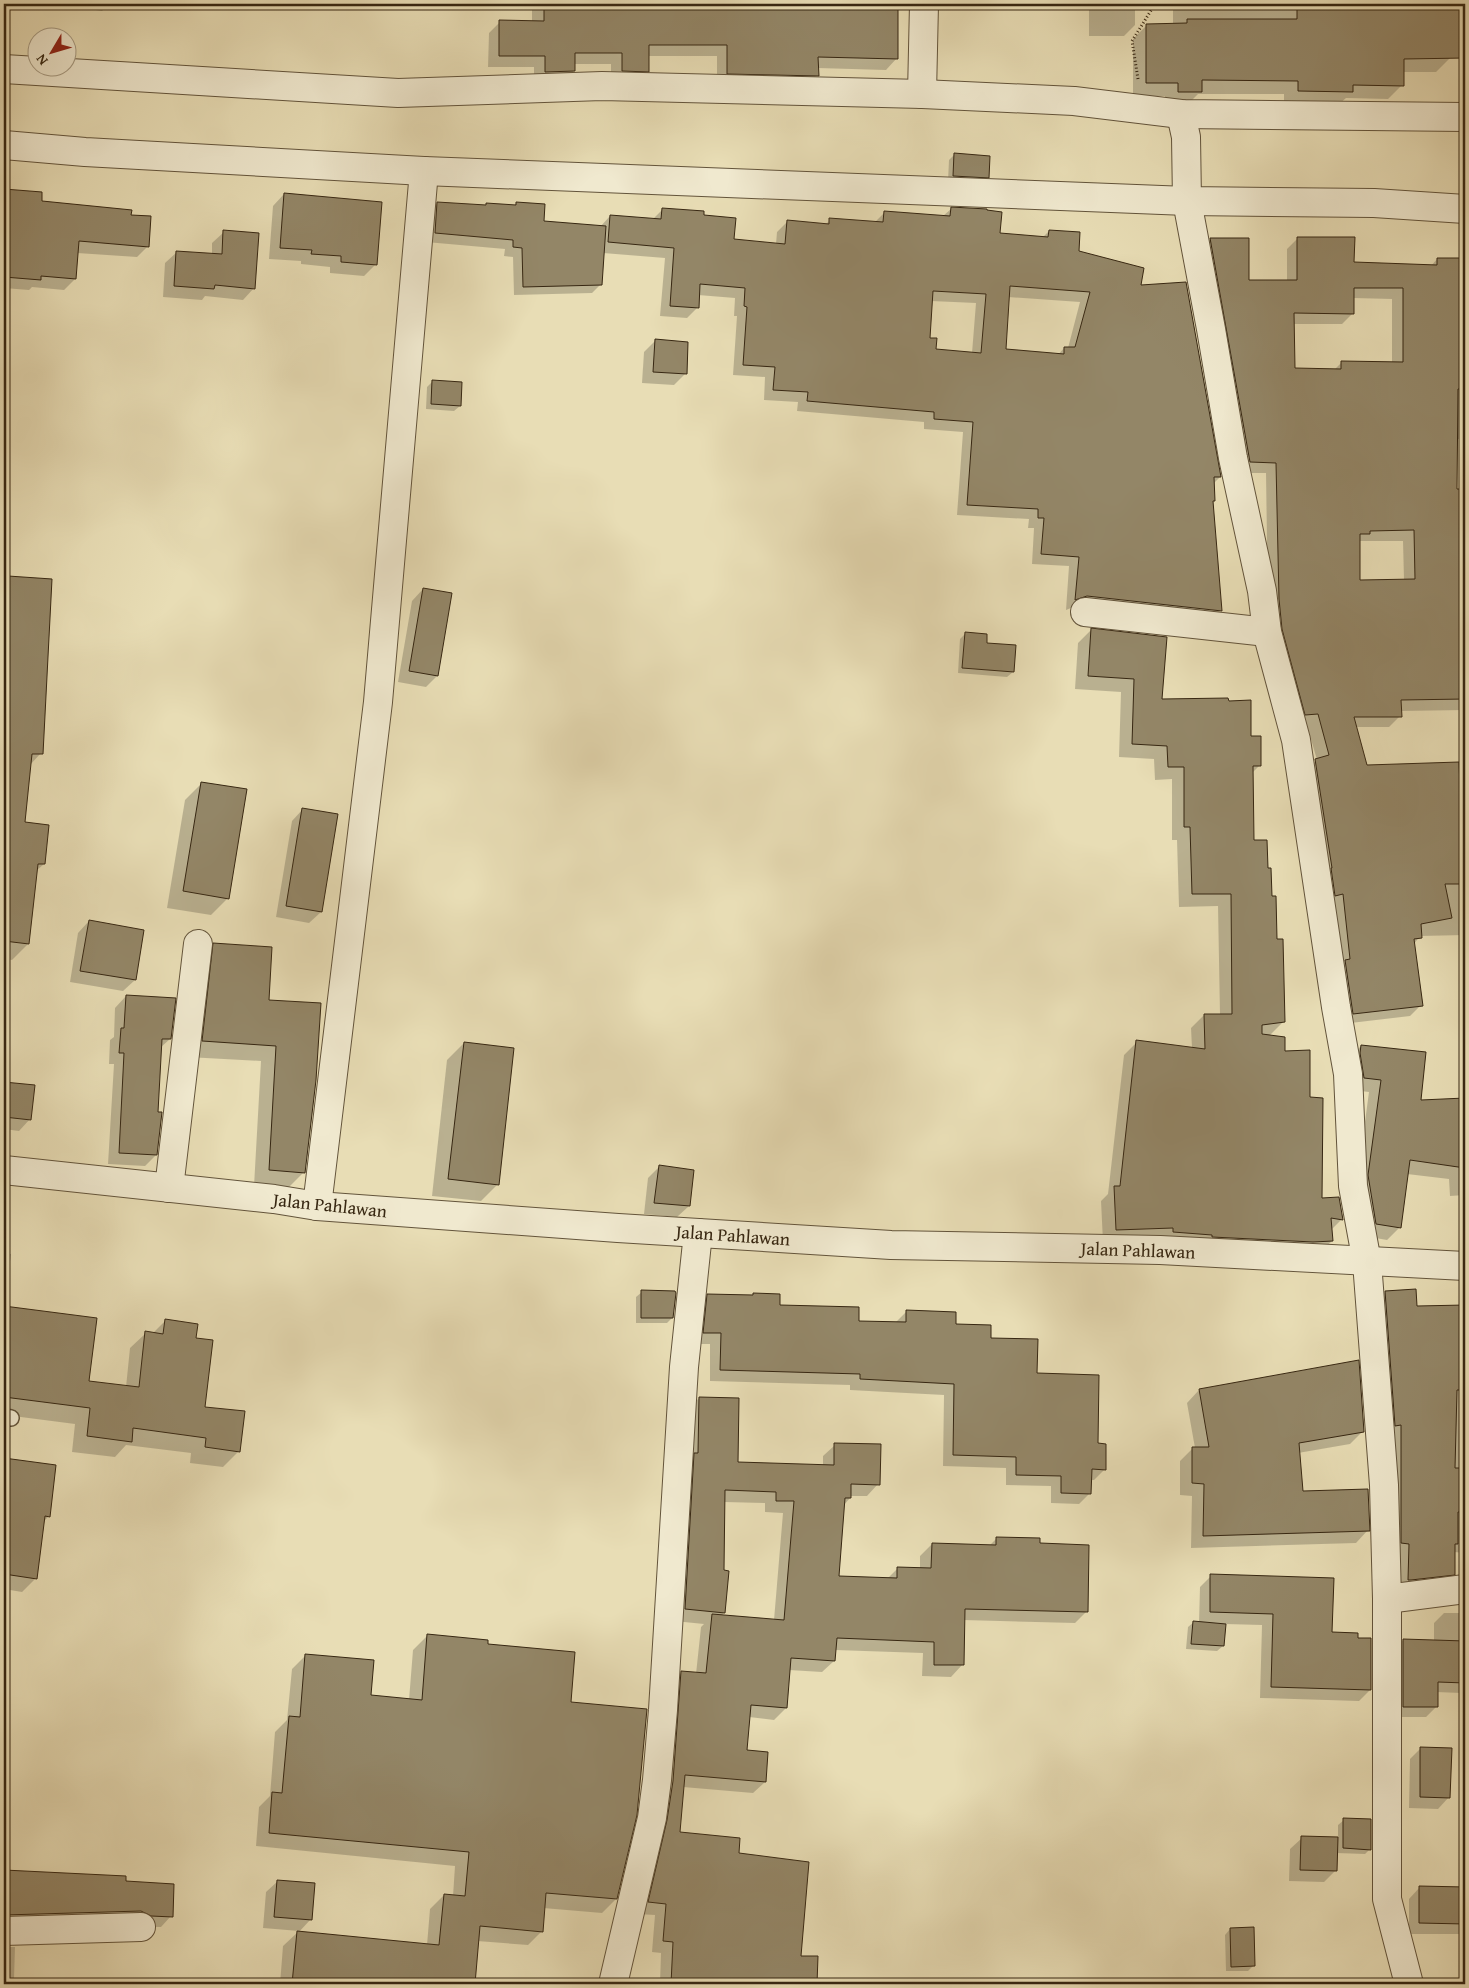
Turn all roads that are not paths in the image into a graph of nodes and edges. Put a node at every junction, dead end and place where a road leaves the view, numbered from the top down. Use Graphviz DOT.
graph roads {
  1 [pos="924,4"];
  2 [pos="4,69"];
  3 [pos="922,94"];
  4 [pos="1465,117"];
  5 [pos="1184,125"];
  6 [pos="4,146"];
  7 [pos="424,171"];
  8 [pos="1186,196"];
  9 [pos="1465,209"];
  10 [pos="1085,612"];
  11 [pos="1267,632"];
  12 [pos="198,944"];
  13 [pos="4,1170"];
  14 [pos="169,1188"];
  15 [pos="317,1206"];
  16 [pos="698,1233"];
  17 [pos="1367,1262"];
  18 [pos="1465,1266"];
  19 [pos="1465,1589"];
  20 [pos="1388,1599"];
  21 [pos="141,1927"];
  22 [pos="4,1931"];
  23 [pos="613,1984"];
  24 [pos="1409,1984"];
  1 -- 3 [label="street"];
  2 -- 3 [label="street"];
  3 -- 5 [label="street"];
  4 -- 5 [label="street"];
  5 -- 8 [label="street"];
  6 -- 7 [label="street"];
  7 -- 8 [label="street"];
  7 -- 15 [label="street"];
  8 -- 9 [label="street"];
  8 -- 11 [label="street"];
  10 -- 11 [label="street"];
  11 -- 17 [label="street"];
  12 -- 14 [label="street"];
  13 -- 14 [label="street, Jalan Pahlawan"];
  14 -- 15 [label="street, Jalan Pahlawan"];
  15 -- 16 [label="street, Jalan Pahlawan"];
  16 -- 17 [label="street, Jalan Pahlawan"];
  16 -- 23 [label="street"];
  17 -- 18 [label="street, Jalan Pahlawan"];
  17 -- 20 [label="street"];
  19 -- 20 [label="street"];
  20 -- 24 [label="street"];
  21 -- 22 [label="street"];
}
